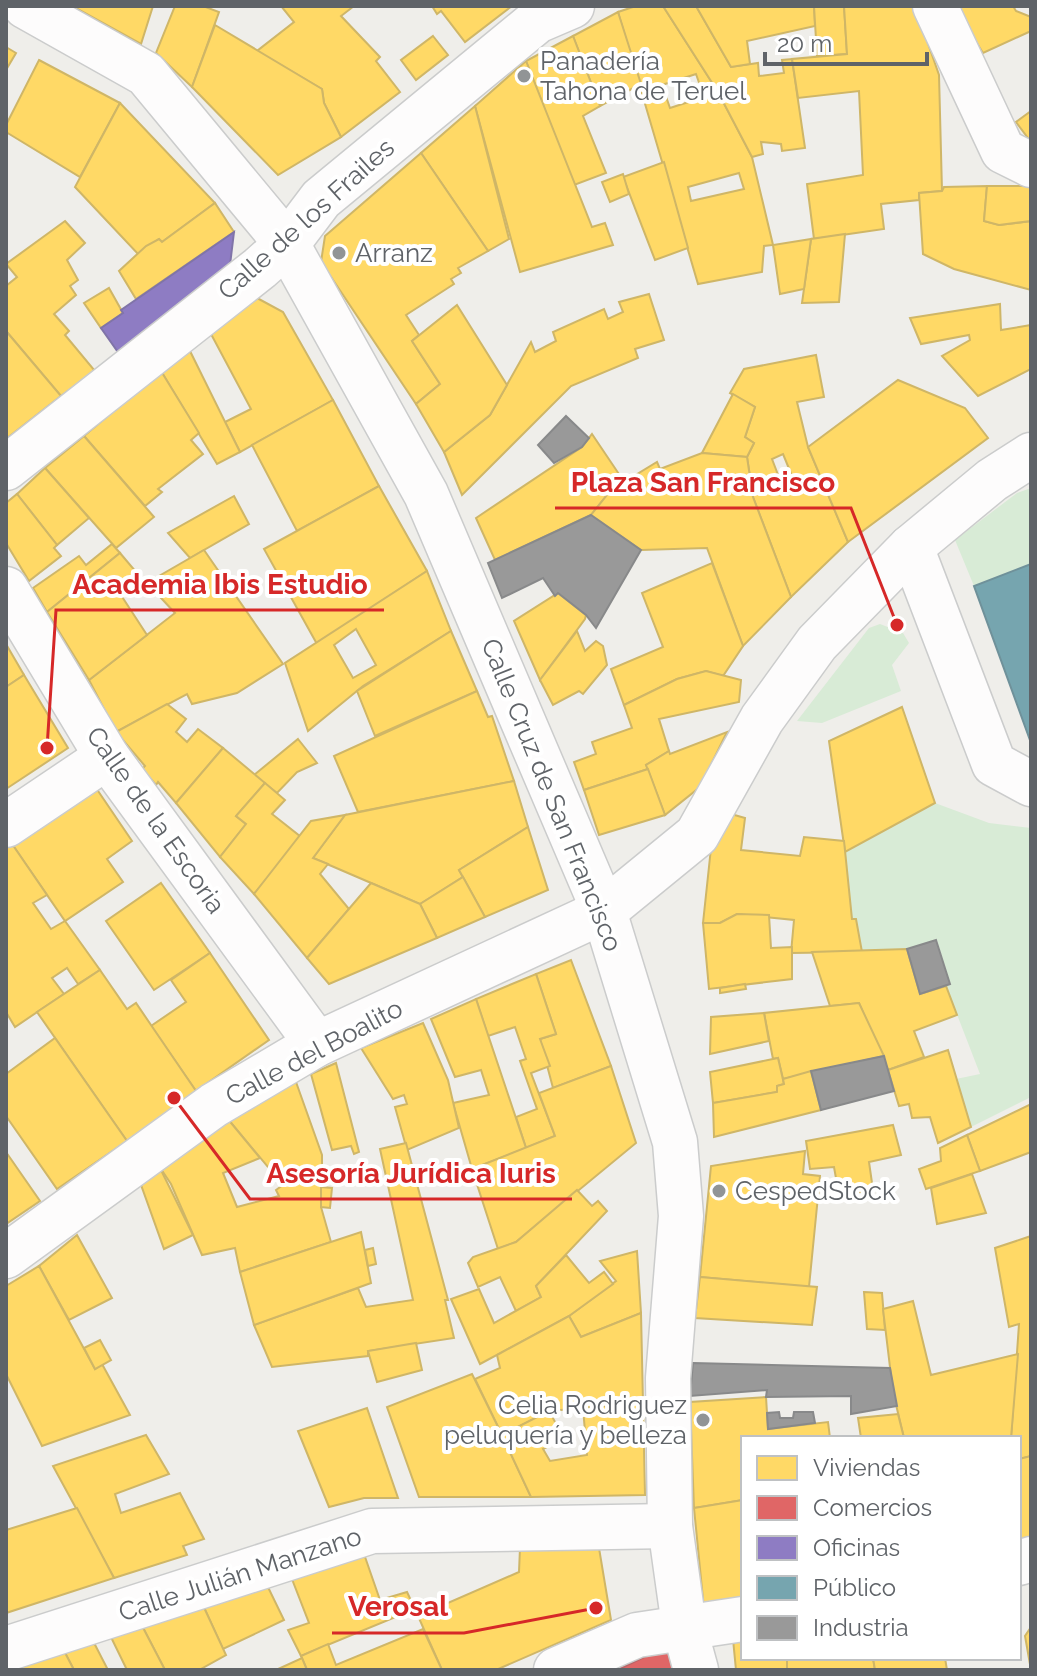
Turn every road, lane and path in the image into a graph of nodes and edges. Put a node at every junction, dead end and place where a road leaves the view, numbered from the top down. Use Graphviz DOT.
graph roads {
  1 [pos="25,6"];
  2 [pos="572,6"];
  3 [pos="935,6"];
  4 [pos="1031,165"];
  5 [pos="287,244"];
  6 [pos="1031,455"];
  7 [pos="6,468"];
  8 [pos="911,547"];
  9 [pos="6,589"];
  10 [pos="107,757"];
  11 [pos="1031,784"];
  12 [pos="6,825"];
  13 [pos="604,911"];
  14 [pos="317,1044"];
  15 [pos="6,1256"];
  16 [pos="670,1526"];
  17 [pos="741,1619"];
  18 [pos="684,1626"];
  19 [pos="6,1649"];
  20 [pos="556,1670"];
  21 [pos="696,1670"];
  1 -- 5 [label="street, Calle Cruz de San Francisco"];
  2 -- 5 [label="street, Calle de los Frailes"];
  3 -- 4 [label="street"];
  5 -- 7 [label="street, Calle de los Frailes"];
  5 -- 13 [label="street, Calle Cruz de San Francisco"];
  6 -- 8 [label="street, Calle del Boalito"];
  8 -- 11 [label="street"];
  8 -- 13 [label="street, Calle del Boalito"];
  9 -- 10 [label="street, Calle de la Escoria"];
  10 -- 12 [label="street"];
  10 -- 14 [label="street, Calle de la Escoria"];
  13 -- 14 [label="street, Calle del Boalito"];
  13 -- 16 [label="street, Calle Cruz de San Francisco"];
  14 -- 15 [label="street, Calle del Boalito"];
  16 -- 18 [label="street, Calle Cruz de San Francisco"];
  16 -- 19 [label="street, Calle Julián Manzano"];
  17 -- 18 [label="street"];
  18 -- 20 [label="street"];
  18 -- 21 [label="street, Calle Cruz de San Francisco"];
}
